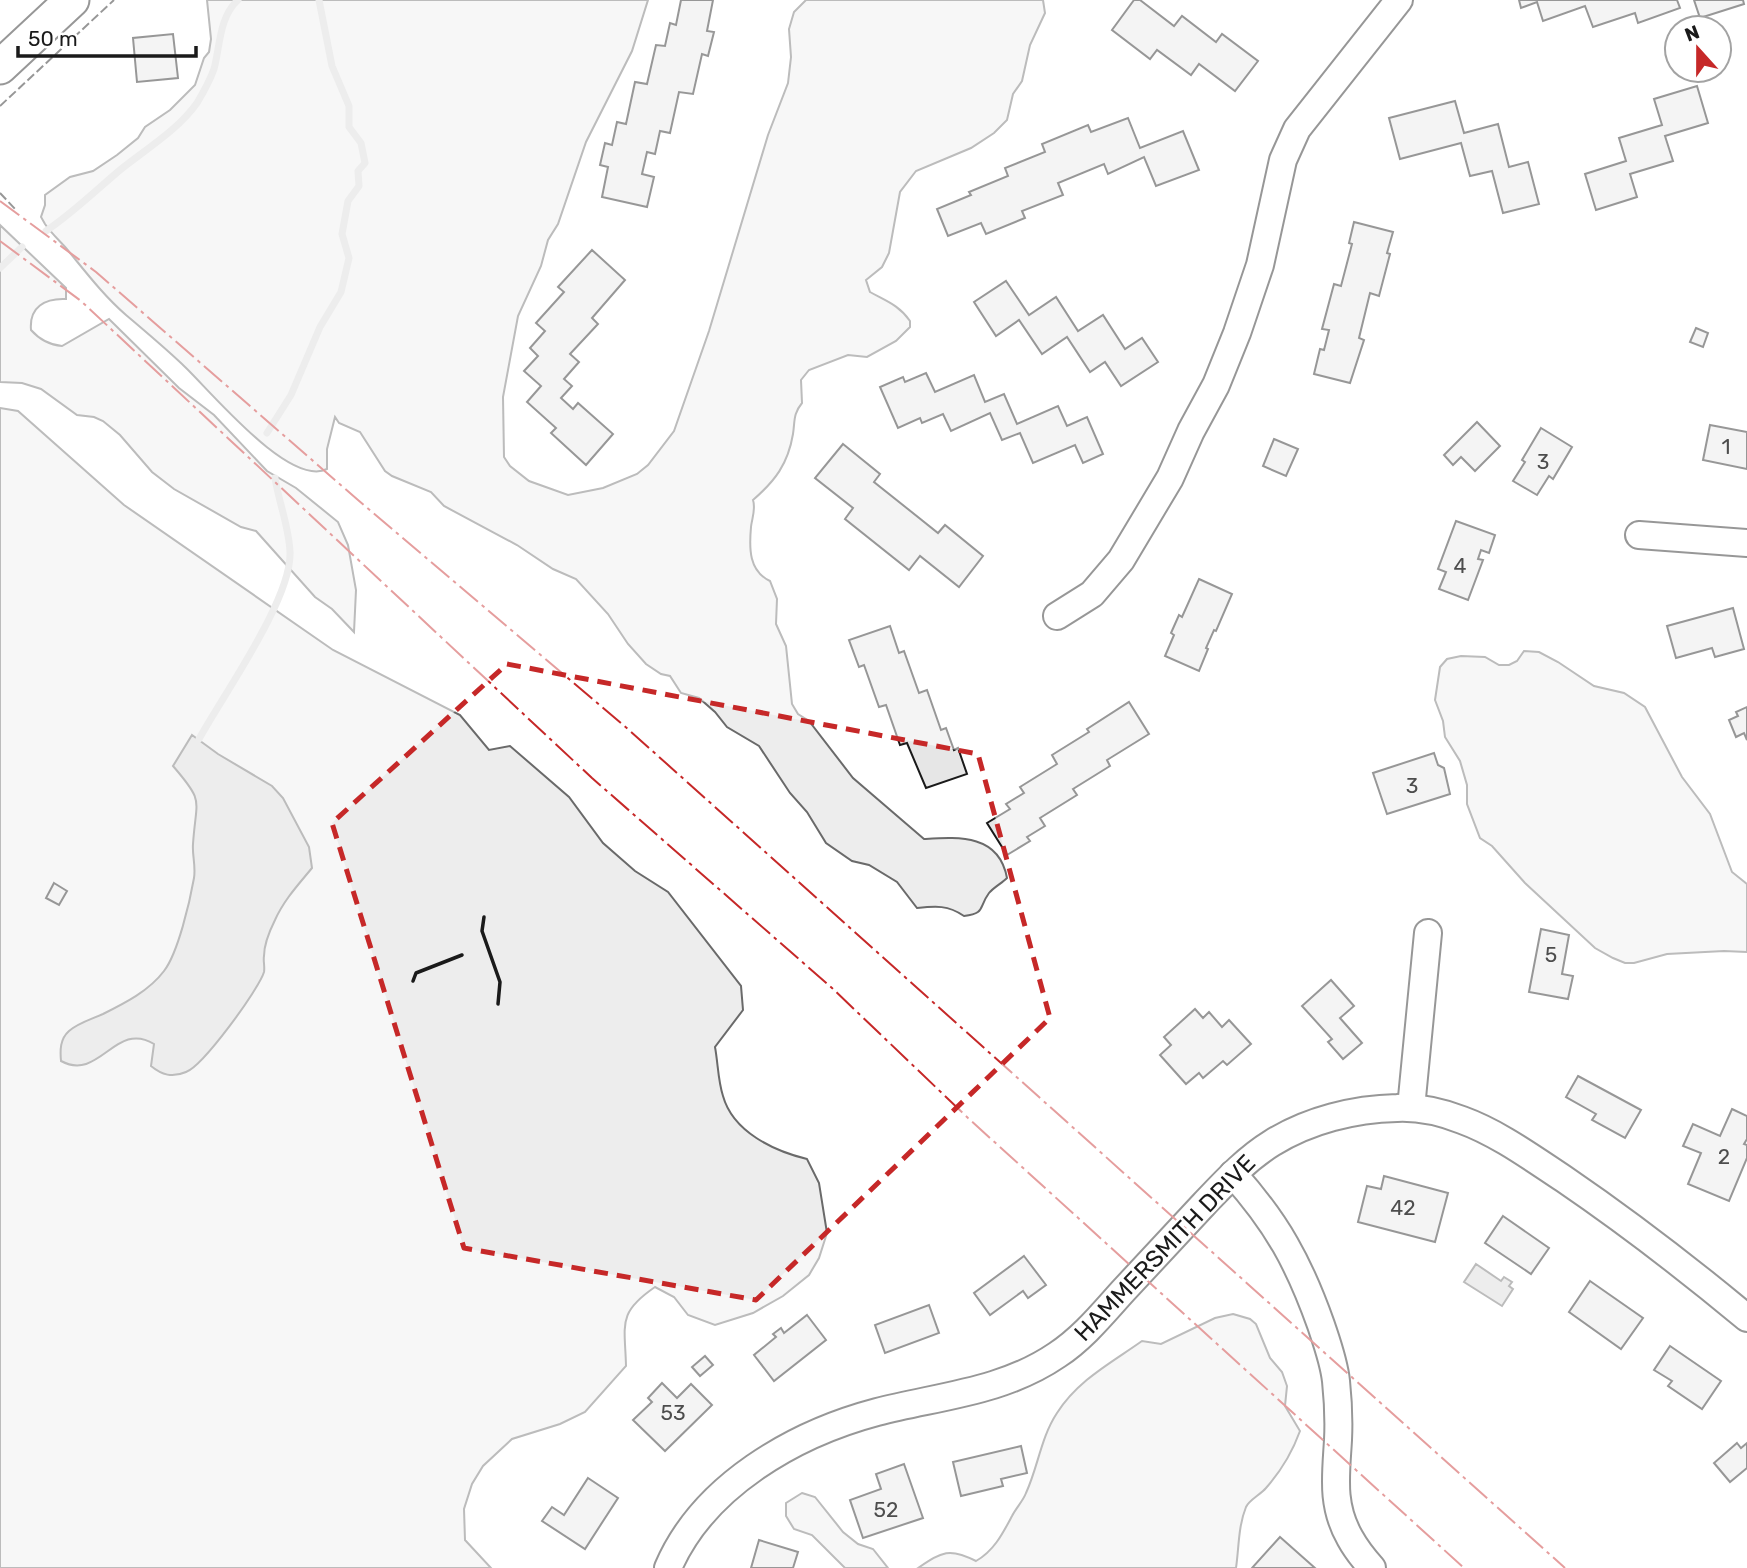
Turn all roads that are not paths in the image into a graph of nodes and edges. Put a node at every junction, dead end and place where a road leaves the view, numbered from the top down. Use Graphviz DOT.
graph roads {
  1 [pos="72,0"];
  2 [pos="1399,0"];
  3 [pos="0,67"];
  4 [pos="1639,534"];
  5 [pos="1747,543"];
  6 [pos="1057,616"];
  7 [pos="1428,933"];
  8 [pos="1411,1108"];
  9 [pos="1233,1174"];
  10 [pos="1747,1318"];
  11 [pos="668,1568"];
  12 [pos="1372,1568"];
  1 -- 3 [label="main road"];
  2 -- 6 [label="street"];
  4 -- 5 [label="street"];
  7 -- 8 [label="street"];
  8 -- 9 [label="street, HAMMERSMITH DRIVE"];
  8 -- 10 [label="street, HAMMERSMITH DRIVE"];
  9 -- 11 [label="street, HAMMERSMITH DRIVE"];
  9 -- 12 [label="street"];
}
